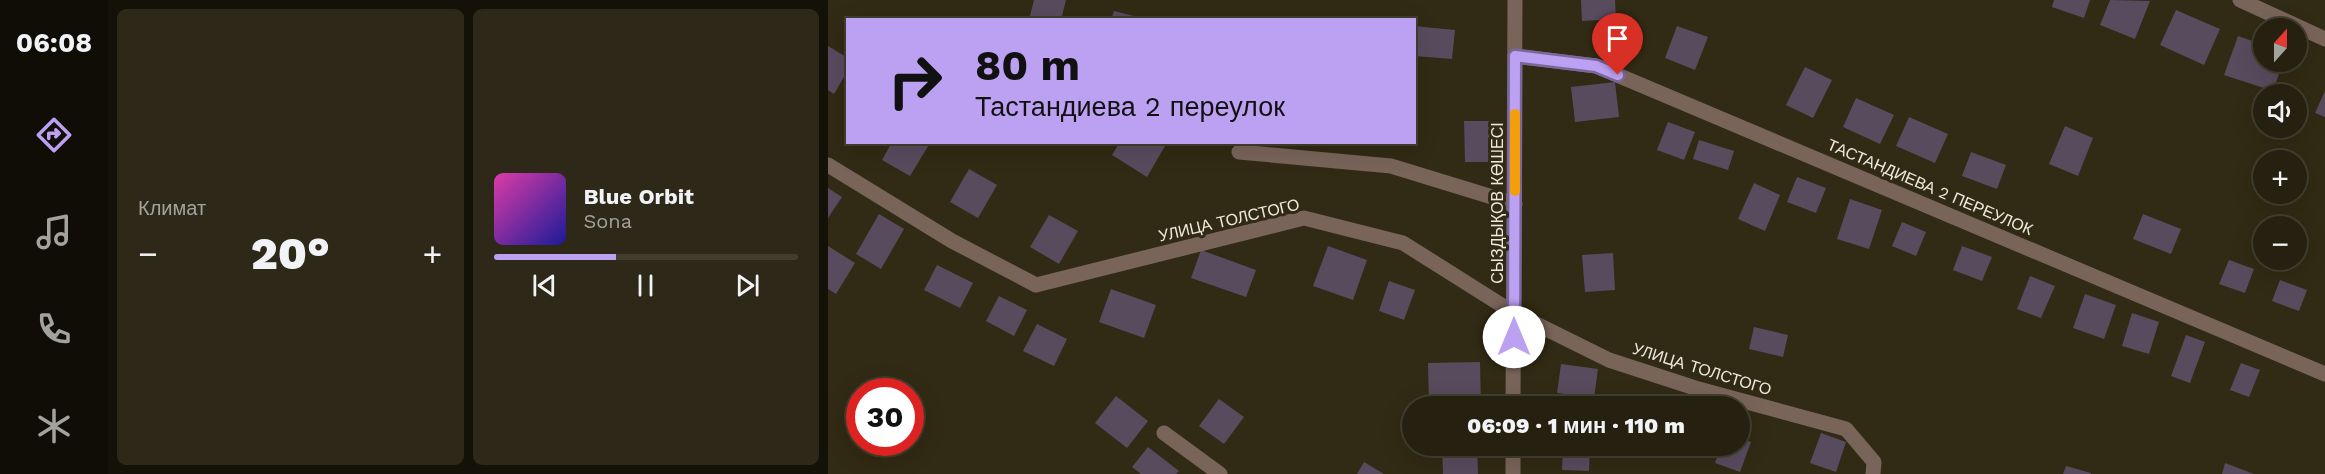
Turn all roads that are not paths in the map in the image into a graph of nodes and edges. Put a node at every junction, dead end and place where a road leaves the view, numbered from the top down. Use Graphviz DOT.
graph roads {
  1 [pos="1515,0"];
  2 [pos="2240,0"];
  3 [pos="2325,39"];
  4 [pos="1515,56"];
  5 [pos="1239,153"];
  6 [pos="828,165"];
  7 [pos="1515,204"];
  8 [pos="1514,313"];
  9 [pos="2325,374"];
  10 [pos="1513,396"];
  11 [pos="1164,433"];
  12 [pos="1513,456"];
  13 [pos="1220,474"];
  14 [pos="1513,474"];
  15 [pos="1873,474"];
  1 -- 4 [label="street, СЫЗДЫҚОВ КӨШЕСІ"];
  2 -- 3 [label="street"];
  4 -- 7 [label="street, СЫЗДЫҚОВ КӨШЕСІ"];
  4 -- 9 [label="street, ТАСТАНДИЕВА 2 ПЕРЕУЛОК"];
  5 -- 7 [label="street"];
  6 -- 8 [label="street, УЛИЦА ТОЛСТОГО"];
  7 -- 8 [label="street, СЫЗДЫҚОВ КӨШЕСІ"];
  8 -- 10 [label="street, СЫЗДЫҚОВ КӨШЕСІ"];
  8 -- 15 [label="street, УЛИЦА ТОЛСТОГО"];
  11 -- 13 [label="street"];
  12 -- 14 [label="street"];
}
